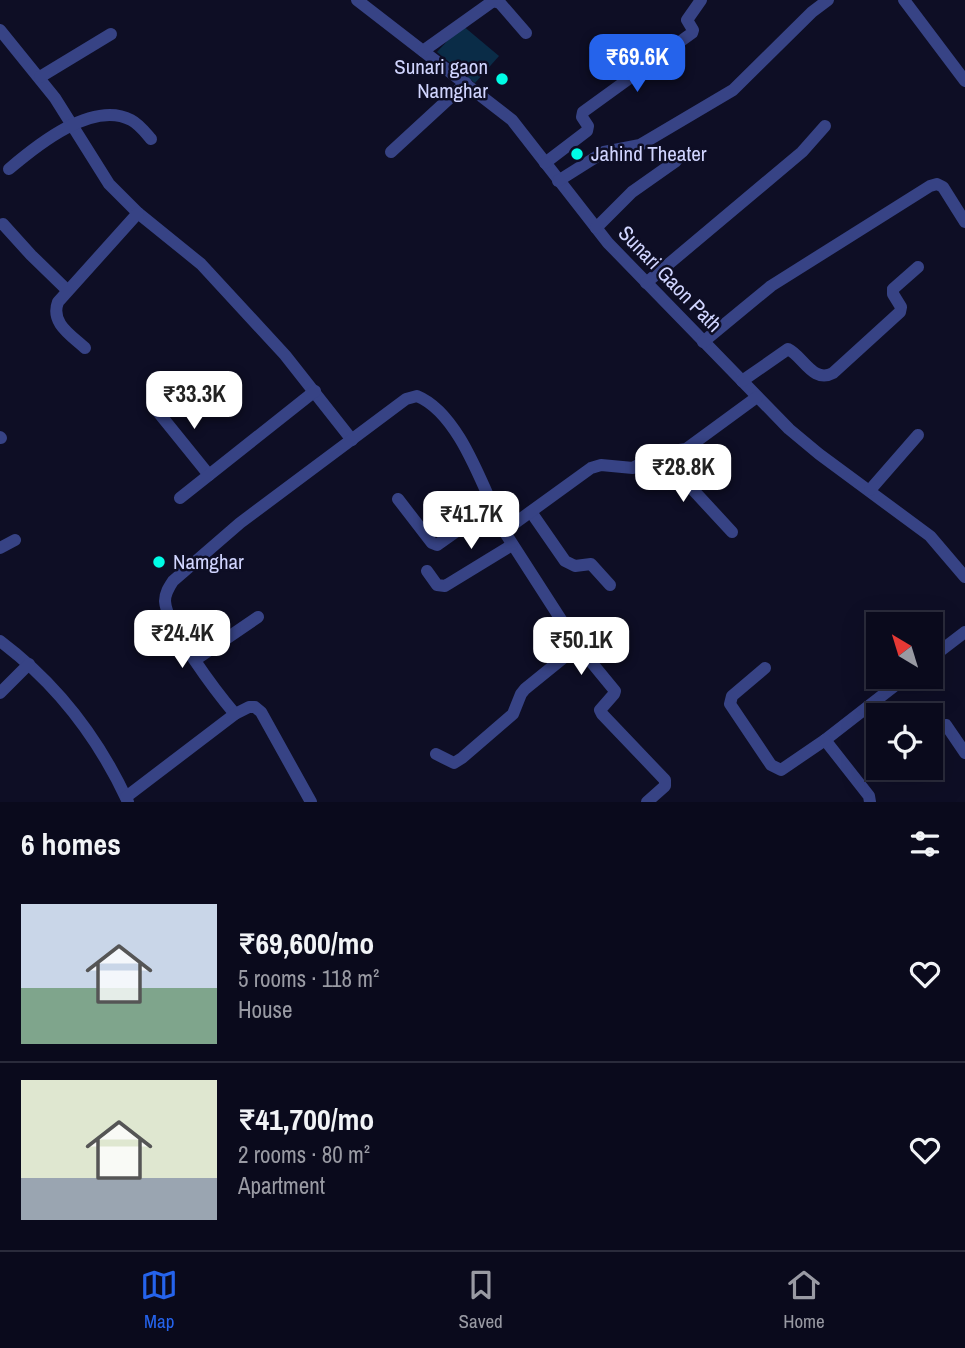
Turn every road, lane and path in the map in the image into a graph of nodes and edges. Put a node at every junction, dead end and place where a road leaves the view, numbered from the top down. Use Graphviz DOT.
graph roads {
  1 [pos="357,0"];
  2 [pos="701,0"];
  3 [pos="828,0"];
  4 [pos="904,0"];
  5 [pos="1,32"];
  6 [pos="526,33"];
  7 [pos="111,34"];
  8 [pos="423,51"];
  9 [pos="40,77"];
  10 [pos="965,81"];
  11 [pos="466,83"];
  12 [pos="71,125"];
  13 [pos="825,126"];
  14 [pos="151,139"];
  15 [pos="391,152"];
  16 [pos="676,161"];
  17 [pos="545,163"];
  18 [pos="9,169"];
  19 [pos="558,181"];
  20 [pos="138,213"];
  21 [pos="965,222"];
  22 [pos="3,224"];
  23 [pos="596,228"];
  24 [pos="918,267"];
  25 [pos="646,283"];
  26 [pos="67,290"];
  27 [pos="703,342"];
  28 [pos="85,348"];
  29 [pos="742,381"];
  30 [pos="315,391"];
  31 [pos="757,397"];
  32 [pos="154,407"];
  33 [pos="918,435"];
  34 [pos="352,440"];
  35 [pos="659,453"];
  36 [pos="209,475"];
  37 [pos="870,490"];
  38 [pos="180,498"];
  39 [pos="398,499"];
  40 [pos="492,506"];
  41 [pos="531,512"];
  42 [pos="504,531"];
  43 [pos="732,532"];
  44 [pos="15,540"];
  45 [pos="512,545"];
  46 [pos="0,548"];
  47 [pos="427,570"];
  48 [pos="965,577"];
  49 [pos="610,585"];
  50 [pos="258,617"];
  51 [pos="965,632"];
  52 [pos="0,641"];
  53 [pos="578,646"];
  54 [pos="943,649"];
  55 [pos="195,660"];
  56 [pos="29,664"];
  57 [pos="765,668"];
  58 [pos="889,690"];
  59 [pos="0,693"];
  60 [pos="236,715"];
  61 [pos="946,725"];
  62 [pos="825,740"];
  63 [pos="965,753"];
  64 [pos="436,754"];
  65 [pos="127,799"];
  66 [pos="311,802"];
  67 [pos="647,802"];
  68 [pos="870,802"];
  1 -- 8 [label="street, Sunari Gaon Path"];
  2 -- 17 [label="street"];
  3 -- 19 [label="street"];
  4 -- 10 [label="street"];
  5 -- 9 [label="street"];
  6 -- 8 [label="street"];
  7 -- 9 [label="street"];
  8 -- 11 [label="street, Sunari Gaon Path"];
  9 -- 12 [label="street"];
  11 -- 15 [label="street"];
  11 -- 17 [label="street, Sunari Gaon Path"];
  12 -- 14 [label="street"];
  12 -- 18 [label="street"];
  12 -- 20 [label="street"];
  13 -- 25 [label="street"];
  16 -- 23 [label="street"];
  17 -- 19 [label="street, Sunari Gaon Path"];
  19 -- 23 [label="street, Sunari Gaon Path"];
  20 -- 26 [label="street"];
  20 -- 30 [label="street"];
  21 -- 27 [label="street"];
  22 -- 26 [label="street"];
  23 -- 25 [label="street, Sunari Gaon Path"];
  24 -- 29 [label="street"];
  25 -- 27 [label="street, Sunari Gaon Path"];
  26 -- 28 [label="street"];
  27 -- 29 [label="street, Sunari Gaon Path"];
  29 -- 31 [label="street, Sunari Gaon Path"];
  30 -- 34 [label="street"];
  30 -- 36 [label="street"];
  31 -- 35 [label="street"];
  31 -- 37 [label="street, Sunari Gaon Path"];
  32 -- 36 [label="street"];
  33 -- 37 [label="street"];
  34 -- 40 [label="street"];
  34 -- 55 [label="street"];
  35 -- 41 [label="street"];
  35 -- 43 [label="street"];
  36 -- 38 [label="street"];
  37 -- 48 [label="street, Sunari Gaon Path"];
  39 -- 40 [label="street"];
  40 -- 42 [label="street"];
  41 -- 42 [label="street"];
  41 -- 49 [label="street"];
  42 -- 45 [label="street"];
  44 -- 46 [label="street"];
  45 -- 47 [label="street"];
  45 -- 53 [label="street"];
  50 -- 55 [label="street"];
  51 -- 54 [label="street"];
  52 -- 56 [label="street"];
  53 -- 64 [label="street"];
  53 -- 67 [label="street"];
  55 -- 60 [label="street"];
  56 -- 59 [label="street"];
  56 -- 65 [label="street"];
  57 -- 62 [label="street"];
  58 -- 62 [label="street"];
  60 -- 65 [label="street"];
  60 -- 66 [label="street"];
  61 -- 63 [label="street"];
  62 -- 68 [label="street"];
}
